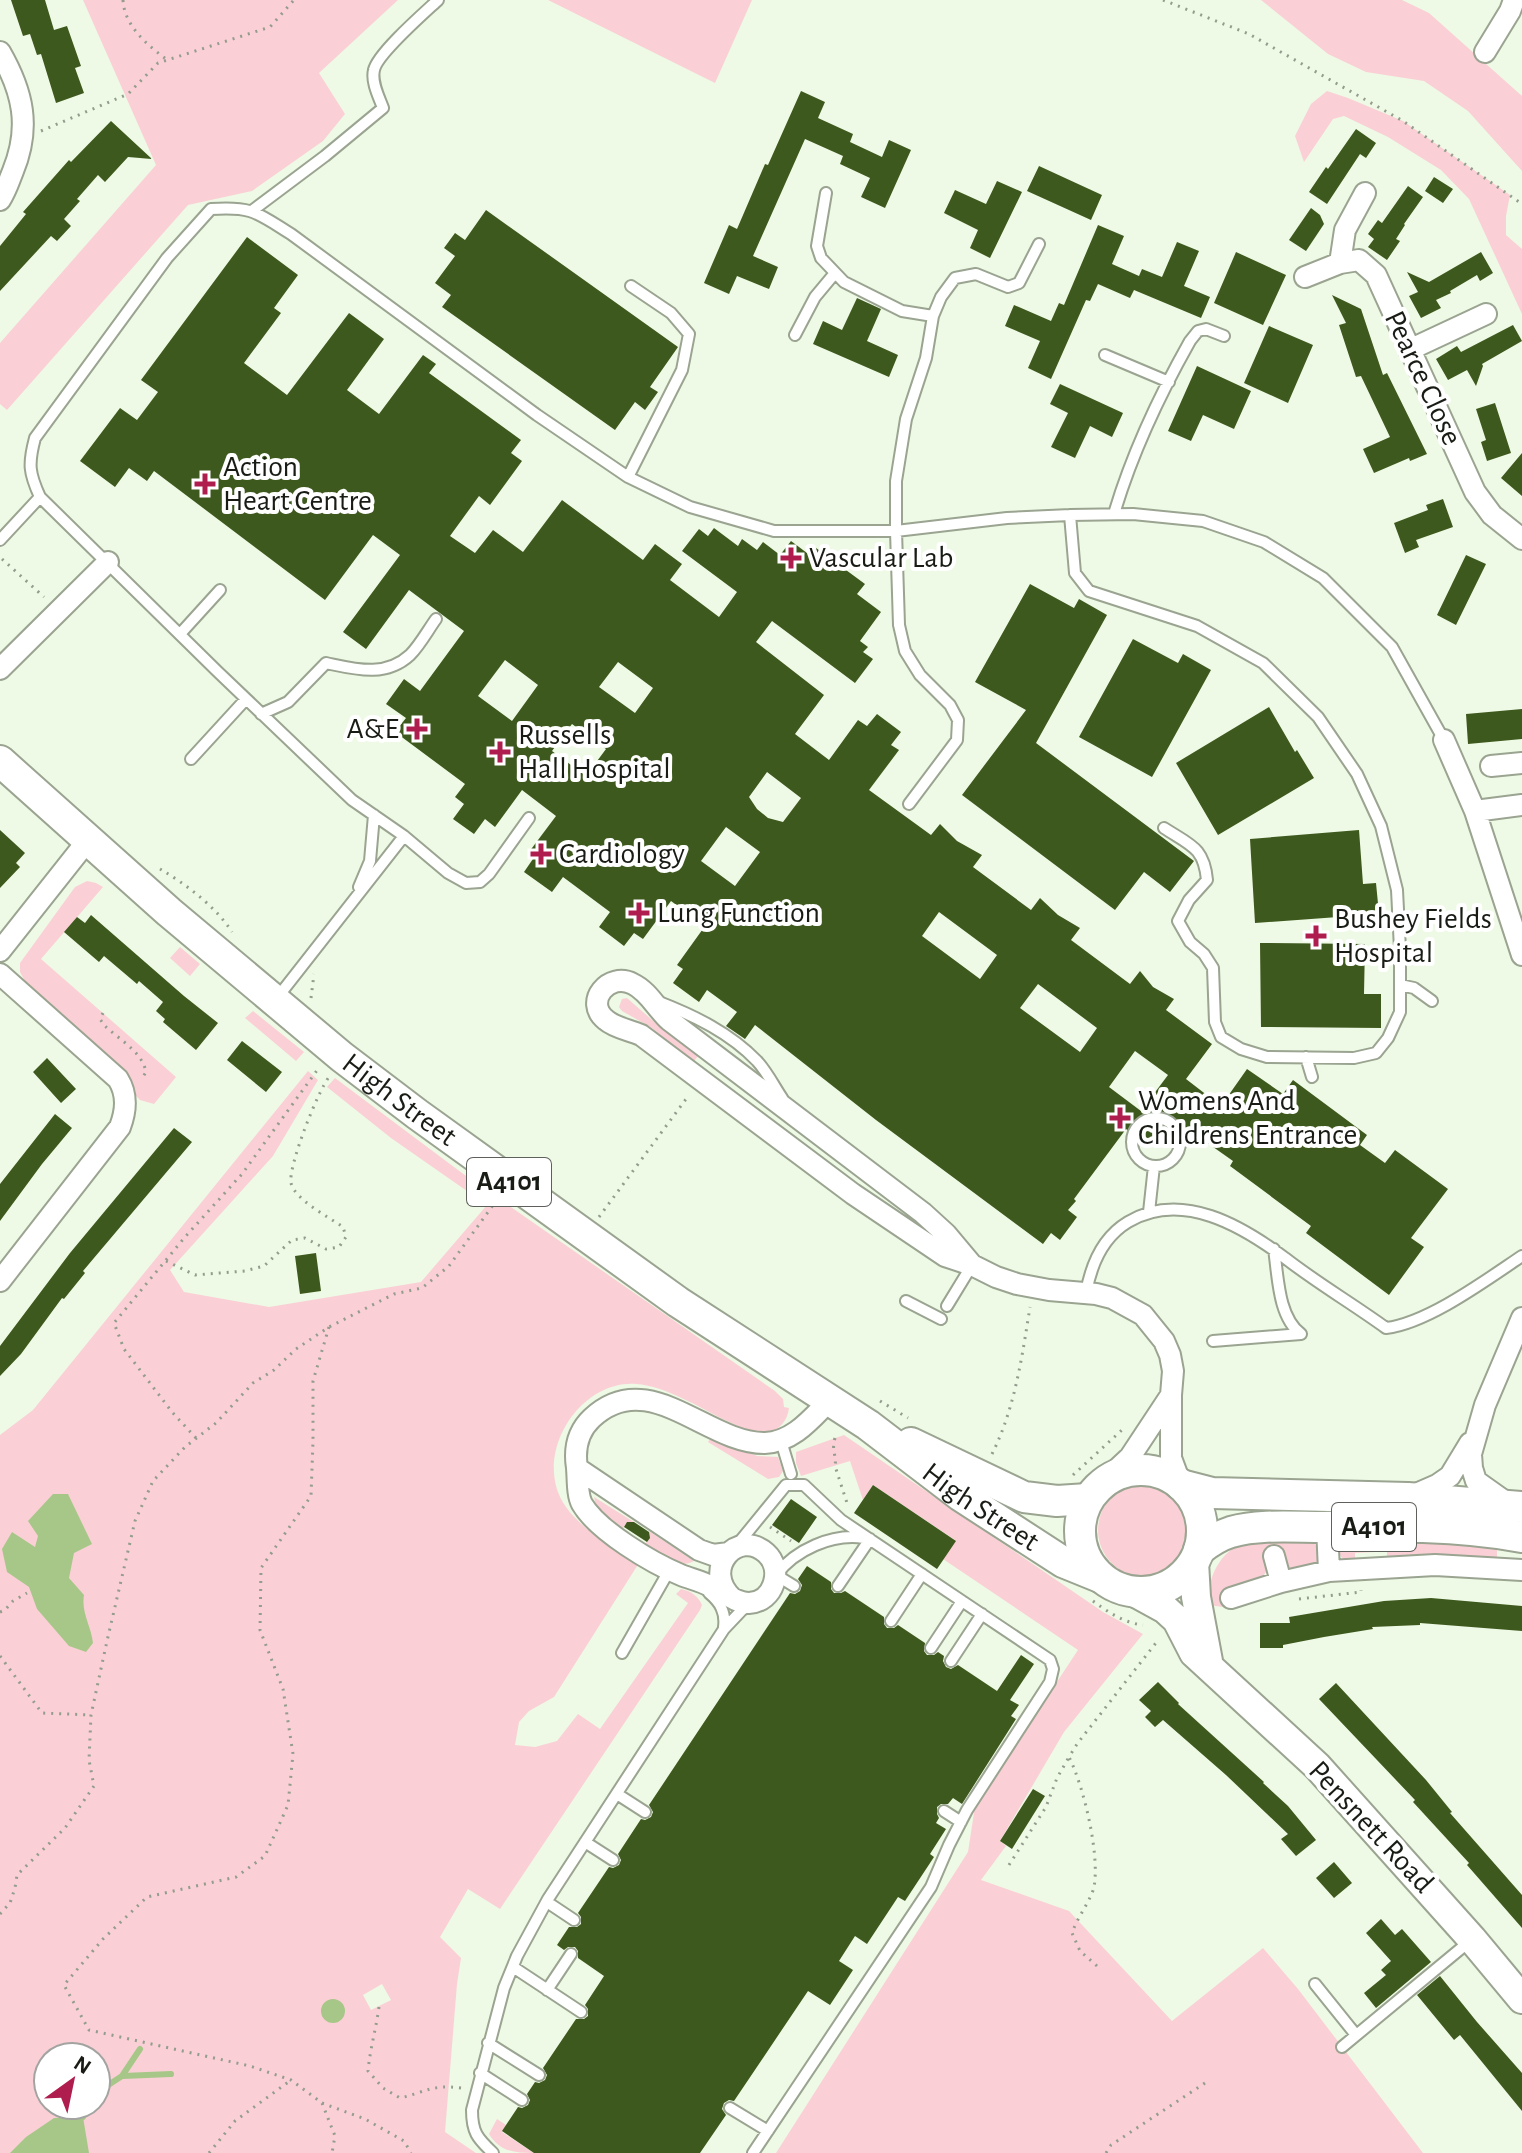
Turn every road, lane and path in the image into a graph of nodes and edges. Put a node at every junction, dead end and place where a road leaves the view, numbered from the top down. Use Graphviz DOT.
graph roads {
  1 [pos="123,0"];
  2 [pos="294,0"];
  3 [pos="438,0"];
  4 [pos="1163,0"];
  5 [pos="1514,0"];
  6 [pos="0,52"];
  7 [pos="1485,52"];
  8 [pos="168,60"];
  9 [pos="23,139"];
  10 [pos="826,193"];
  11 [pos="1365,193"];
  12 [pos="0,200"];
  13 [pos="1522,204"];
  14 [pos="253,210"];
  15 [pos="1039,244"];
  16 [pos="1340,263"];
  17 [pos="835,273"];
  18 [pos="1305,277"];
  19 [pos="631,286"];
  20 [pos="1486,314"];
  21 [pos="933,316"];
  22 [pos="795,335"];
  23 [pos="1224,336"];
  24 [pos="1409,350"];
  25 [pos="1105,355"];
  26 [pos="1169,382"];
  27 [pos="628,477"];
  28 [pos="40,497"];
  29 [pos="1114,514"];
  30 [pos="1070,515"];
  31 [pos="896,531"];
  32 [pos="1522,539"];
  33 [pos="0,540"];
  34 [pos="2,559"];
  35 [pos="108,562"];
  36 [pos="220,590"];
  37 [pos="58,611"];
  38 [pos="436,619"];
  39 [pos="180,634"];
  40 [pos="0,669"];
  41 [pos="246,699"];
  42 [pos="261,714"];
  43 [pos="1444,740"];
  44 [pos="191,759"];
  45 [pos="0,761"];
  46 [pos="1522,763"];
  47 [pos="1491,766"];
  48 [pos="909,804"];
  49 [pos="1522,805"];
  50 [pos="1475,811"];
  51 [pos="374,815"];
  52 [pos="529,818"];
  53 [pos="1164,828"];
  54 [pos="404,836"];
  55 [pos="88,840"];
  56 [pos="353,901"];
  57 [pos="0,951"];
  58 [pos="1522,955"];
  59 [pos="0,974"];
  60 [pos="307,984"];
  61 [pos="1400,985"];
  62 [pos="274,1000"];
  63 [pos="1432,1001"];
  64 [pos="313,1004"];
  65 [pos="103,1013"];
  66 [pos="1306,1057"];
  67 [pos="332,1060"];
  68 [pos="1312,1077"];
  69 [pos="700,1080"];
  70 [pos="122,1087"];
  71 [pos="1154,1166"];
  72 [pos="499,1197"];
  73 [pos="1149,1212"];
  74 [pos="606,1222"];
  75 [pos="1274,1249"];
  76 [pos="1522,1256"];
  77 [pos="166,1261"];
  78 [pos="972,1265"];
  79 [pos="0,1281"];
  80 [pos="1033,1287"];
  81 [pos="1086,1293"];
  82 [pos="906,1301"];
  83 [pos="947,1306"];
  84 [pos="1522,1318"];
  85 [pos="941,1319"];
  86 [pos="329,1327"];
  87 [pos="1213,1341"];
  88 [pos="1515,1358"];
  89 [pos="1171,1395"];
  90 [pos="830,1400"];
  91 [pos="877,1412"];
  92 [pos="910,1418"];
  93 [pos="903,1421"];
  94 [pos="1128,1425"];
  95 [pos="1479,1429"];
  96 [pos="1128,1432"];
  97 [pos="196,1438"];
  98 [pos="1120,1440"];
  99 [pos="781,1441"];
  100 [pos="989,1460"];
  101 [pos="577,1468"];
  102 [pos="791,1474"];
  103 [pos="786,1485"];
  104 [pos="804,1485"];
  105 [pos="1081,1485"];
  106 [pos="1181,1485"];
  107 [pos="1408,1498"];
  108 [pos="1516,1506"];
  109 [pos="763,1511"];
  110 [pos="1327,1527"];
  111 [pos="1522,1537"];
  112 [pos="870,1539"];
  113 [pos="731,1551"];
  114 [pos="801,1553"];
  115 [pos="1196,1556"];
  116 [pos="1274,1556"];
  117 [pos="1522,1570"];
  118 [pos="1329,1571"];
  119 [pos="680,1574"];
  120 [pos="922,1574"];
  121 [pos="776,1575"];
  122 [pos="1100,1577"];
  123 [pos="1281,1582"];
  124 [pos="794,1586"];
  125 [pos="838,1586"];
  126 [pos="1134,1592"];
  127 [pos="27,1593"];
  128 [pos="732,1598"];
  129 [pos="1231,1598"];
  130 [pos="759,1601"];
  131 [pos="962,1601"];
  132 [pos="0,1612"];
  133 [pos="982,1614"];
  134 [pos="891,1621"];
  135 [pos="1180,1626"];
  136 [pos="724,1629"];
  137 [pos="931,1648"];
  138 [pos="622,1653"];
  139 [pos="0,1656"];
  140 [pos="951,1661"];
  141 [pos="1209,1666"];
  142 [pos="91,1715"];
  143 [pos="1069,1757"];
  144 [pos="617,1794"];
  145 [pos="944,1811"];
  146 [pos="645,1812"];
  147 [pos="961,1822"];
  148 [pos="585,1842"];
  149 [pos="613,1860"];
  150 [pos="1009,1865"];
  151 [pos="924,1872"];
  152 [pos="934,1879"];
  153 [pos="914,1887"];
  154 [pos="926,1895"];
  155 [pos="547,1902"];
  156 [pos="0,1914"];
  157 [pos="574,1920"];
  158 [pos="1472,1939"];
  159 [pos="571,1954"];
  160 [pos="1097,1966"];
  161 [pos="513,1967"];
  162 [pos="1315,1984"];
  163 [pos="547,1990"];
  164 [pos="1522,1999"];
  165 [pos="379,2007"];
  166 [pos="581,2012"];
  167 [pos="1356,2035"];
  168 [pos="488,2043"];
  169 [pos="1342,2047"];
  170 [pos="480,2073"];
  171 [pos="539,2075"];
  172 [pos="291,2080"];
  173 [pos="1205,2083"];
  174 [pos="476,2089"];
  175 [pos="522,2100"];
  176 [pos="322,2103"];
  177 [pos="730,2108"];
  178 [pos="768,2131"];
  179 [pos="209,2153"];
  180 [pos="332,2153"];
  181 [pos="411,2153"];
  182 [pos="493,2153"];
  183 [pos="753,2153"];
  184 [pos="1106,2153"];
  1 -- 8 [label="path"];
  2 -- 8 [label="path"];
  3 -- 14 [label="lane"];
  4 -- 13 [label="path"];
  5 -- 7 [label="street"];
  6 -- 9 [label="street"];
  8 -- 9 [label="path"];
  9 -- 12 [label="street"];
  10 -- 17 [label="lane"];
  11 -- 16 [label="street"];
  14 -- 27 [label="lane"];
  14 -- 28 [label="lane"];
  15 -- 21 [label="lane"];
  16 -- 18 [label="street"];
  16 -- 24 [label="street, Pearce Close"];
  17 -- 21 [label="lane"];
  17 -- 22 [label="lane"];
  19 -- 27 [label="lane"];
  20 -- 24 [label="street"];
  21 -- 31 [label="lane"];
  23 -- 26 [label="lane"];
  24 -- 32 [label="street, Pearce Close"];
  25 -- 26 [label="lane"];
  26 -- 29 [label="lane"];
  27 -- 31 [label="lane"];
  28 -- 33 [label="lane"];
  28 -- 35 [label="lane"];
  29 -- 30 [label="lane"];
  29 -- 43 [label="lane"];
  30 -- 31 [label="lane"];
  30 -- 61 [label="lane"];
  31 -- 48 [label="lane"];
  34 -- 37 [label="path"];
  35 -- 37 [label="street"];
  35 -- 39 [label="lane"];
  36 -- 39 [label="lane"];
  37 -- 40 [label="street"];
  38 -- 42 [label="lane"];
  39 -- 41 [label="lane"];
  41 -- 42 [label="lane"];
  41 -- 44 [label="lane"];
  42 -- 51 [label="lane"];
  43 -- 50 [label="street"];
  45 -- 55 [label="main road, High Street / A4101"];
  46 -- 47 [label="street"];
  49 -- 50 [label="street"];
  50 -- 58 [label="street"];
  51 -- 54 [label="lane"];
  51 -- 56 [label="lane"];
  52 -- 54 [label="lane"];
  53 -- 66 [label="lane"];
  54 -- 56 [label="lane"];
  55 -- 57 [label="street"];
  55 -- 62 [label="main road, High Street / A4101"];
  56 -- 62 [label="lane"];
  59 -- 70 [label="street"];
  60 -- 64 [label="path"];
  61 -- 63 [label="lane"];
  61 -- 66 [label="lane"];
  62 -- 67 [label="main road, High Street / A4101"];
  65 -- 70 [label="path"];
  66 -- 68 [label="lane"];
  67 -- 77 [label="path"];
  67 -- 77 [label="path"];
  67 -- 90 [label="main road, High Street / A4101"];
  69 -- 74 [label="path"];
  69 -- 78 [label="street"];
  69 -- 78 [label="street"];
  70 -- 79 [label="street"];
  71 -- 71 [label="lane"];
  71 -- 73 [label="lane"];
  72 -- 86 [label="path"];
  73 -- 75 [label="lane"];
  73 -- 81 [label="lane"];
  75 -- 76 [label="lane"];
  75 -- 87 [label="lane"];
  77 -- 97 [label="path"];
  78 -- 80 [label="street"];
  78 -- 83 [label="lane"];
  80 -- 81 [label="street"];
  80 -- 100 [label="path"];
  81 -- 89 [label="street"];
  82 -- 85 [label="lane"];
  84 -- 88 [label="street"];
  86 -- 97 [label="path"];
  86 -- 172 [label="path"];
  88 -- 95 [label="street"];
  89 -- 105 [label="street"];
  89 -- 106 [label="street"];
  90 -- 91 [label="main road, High Street / A4101"];
  90 -- 99 [label="street"];
  91 -- 92 [label="path"];
  91 -- 93 [label="path"];
  91 -- 105 [label="main road, High Street / A4101"];
  91 -- 122 [label="main road, High Street / A4101"];
  94 -- 105 [label="path"];
  95 -- 107 [label="street"];
  95 -- 108 [label="street"];
  96 -- 98 [label="path"];
  97 -- 142 [label="path"];
  99 -- 101 [label="street"];
  99 -- 102 [label="lane"];
  101 -- 113 [label="street"];
  101 -- 119 [label="street"];
  102 -- 103 [label="lane"];
  102 -- 104 [label="lane"];
  103 -- 104 [label="lane"];
  103 -- 109 [label="lane"];
  104 -- 112 [label="lane"];
  105 -- 106 [label="main road, A4101"];
  105 -- 122 [label="main road"];
  106 -- 107 [label="main road, A4101"];
  106 -- 115 [label="main road"];
  107 -- 108 [label="main road, A4101"];
  109 -- 113 [label="lane"];
  109 -- 114 [label="path"];
  110 -- 111 [label="main road, A4101"];
  110 -- 115 [label="main road, A4101"];
  110 -- 118 [label="street"];
  112 -- 114 [label="lane"];
  112 -- 120 [label="lane"];
  112 -- 125 [label="lane"];
  113 -- 121 [label="street"];
  113 -- 128 [label="street"];
  114 -- 121 [label="lane"];
  115 -- 126 [label="main road, A4101"];
  115 -- 141 [label="street"];
  116 -- 123 [label="street"];
  117 -- 118 [label="street"];
  118 -- 123 [label="street"];
  119 -- 128 [label="street"];
  119 -- 136 [label="lane"];
  119 -- 138 [label="lane"];
  120 -- 131 [label="lane"];
  120 -- 134 [label="lane"];
  121 -- 124 [label="lane"];
  121 -- 130 [label="street"];
  122 -- 126 [label="main road, A4101"];
  123 -- 129 [label="street"];
  126 -- 135 [label="street, Pensnett Road"];
  127 -- 132 [label="path"];
  128 -- 130 [label="street"];
  130 -- 136 [label="lane"];
  131 -- 133 [label="lane"];
  131 -- 137 [label="lane"];
  133 -- 140 [label="lane"];
  133 -- 147 [label="lane"];
  135 -- 141 [label="street, Pensnett Road"];
  135 -- 143 [label="path"];
  136 -- 144 [label="lane"];
  139 -- 142 [label="path"];
  141 -- 158 [label="street, Pensnett Road"];
  142 -- 156 [label="path"];
  143 -- 150 [label="path"];
  143 -- 160 [label="path"];
  144 -- 146 [label="lane"];
  144 -- 148 [label="lane"];
  145 -- 147 [label="lane"];
  147 -- 152 [label="lane"];
  148 -- 149 [label="lane"];
  148 -- 155 [label="lane"];
  151 -- 152 [label="lane"];
  152 -- 154 [label="lane"];
  153 -- 154 [label="lane"];
  154 -- 178 [label="lane"];
  155 -- 157 [label="lane"];
  155 -- 161 [label="lane"];
  158 -- 164 [label="street, Pensnett Road"];
  158 -- 167 [label="lane"];
  159 -- 163 [label="lane"];
  161 -- 163 [label="lane"];
  161 -- 168 [label="lane"];
  162 -- 167 [label="lane"];
  163 -- 166 [label="lane"];
  165 -- 174 [label="path"];
  167 -- 169 [label="lane"];
  168 -- 170 [label="lane"];
  168 -- 171 [label="lane"];
  170 -- 174 [label="lane"];
  170 -- 175 [label="lane"];
  172 -- 176 [label="path"];
  172 -- 179 [label="path"];
  173 -- 184 [label="path"];
  174 -- 182 [label="lane"];
  176 -- 180 [label="path"];
  176 -- 181 [label="path"];
  177 -- 178 [label="lane"];
  178 -- 183 [label="lane"];
}
